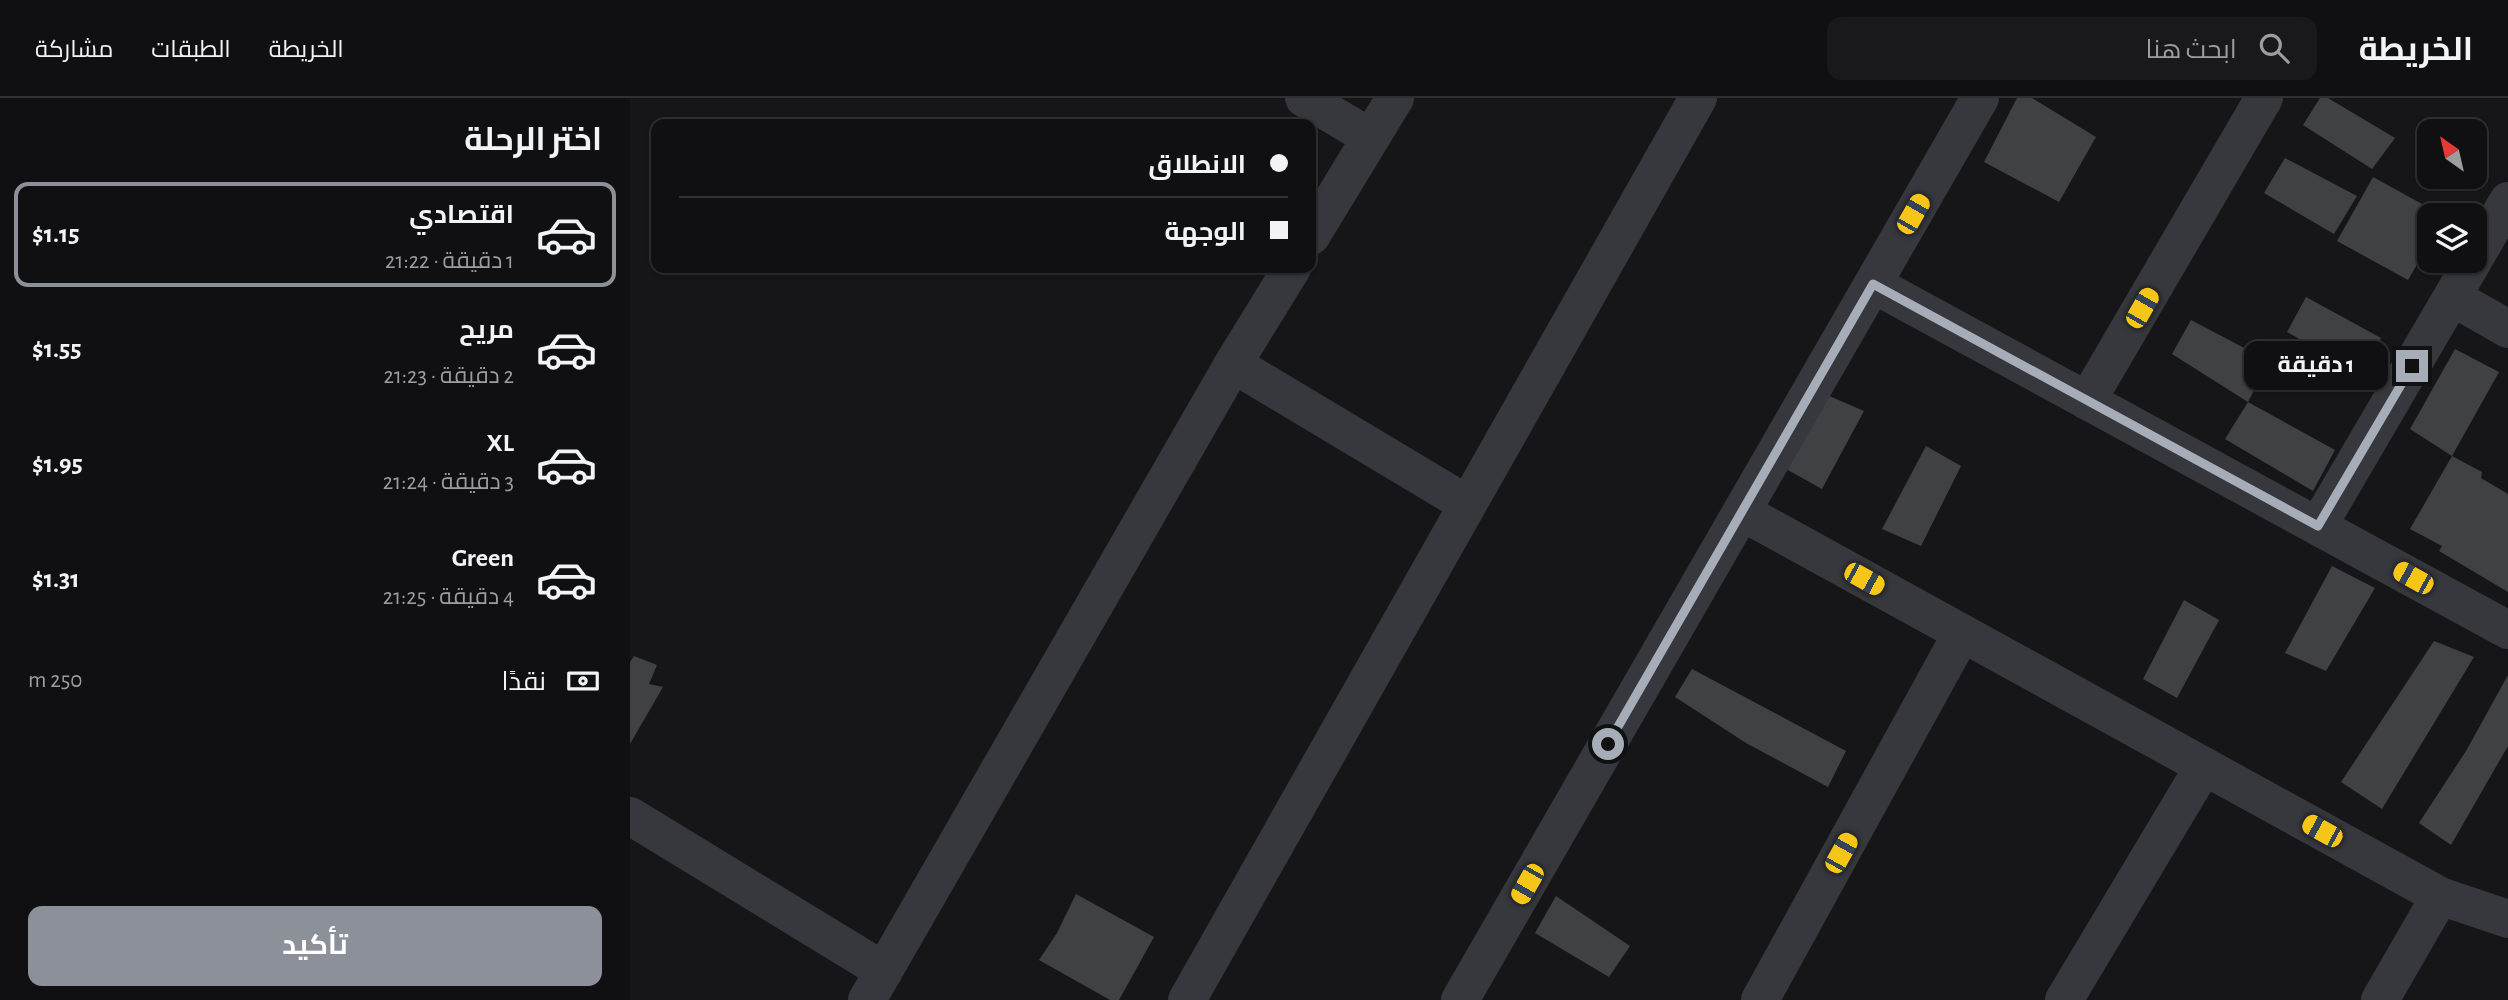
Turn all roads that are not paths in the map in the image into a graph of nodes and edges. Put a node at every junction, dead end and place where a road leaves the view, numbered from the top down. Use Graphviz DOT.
graph roads {
  1 [pos="1304,98"];
  2 [pos="1395,98"];
  3 [pos="1698,98"];
  4 [pos="1980,98"];
  5 [pos="2264,98"];
  6 [pos="1370,137"];
  7 [pos="2508,201"];
  8 [pos="1316,228"];
  9 [pos="2487,237"];
  10 [pos="1289,273"];
  11 [pos="2466,273"];
  12 [pos="1873,284"];
  13 [pos="2452,297"];
  14 [pos="2508,329"];
  15 [pos="1233,364"];
  16 [pos="2087,401"];
  17 [pos="1467,504"];
  18 [pos="1742,512"];
  19 [pos="2318,526"];
  20 [pos="2508,629"];
  21 [pos="1962,633"];
  22 [pos="2204,766"];
  23 [pos="630,816"];
  24 [pos="2440,896"];
  25 [pos="2508,919"];
  26 [pos="876,986"];
  27 [pos="1187,1000"];
  28 [pos="1460,1000"];
  29 [pos="1760,1000"];
  30 [pos="2064,1000"];
  31 [pos="2380,1000"];
  1 -- 6 [label="street"];
  2 -- 6 [label="street"];
  3 -- 17 [label="street"];
  4 -- 12 [label="street"];
  5 -- 16 [label="street"];
  6 -- 8 [label="street"];
  7 -- 9 [label="street"];
  10 -- 15 [label="street"];
  11 -- 13 [label="street"];
  12 -- 16 [label="street"];
  12 -- 18 [label="street"];
  13 -- 14 [label="street"];
  13 -- 19 [label="street"];
  15 -- 17 [label="street"];
  15 -- 26 [label="street"];
  16 -- 19 [label="street"];
  17 -- 27 [label="street"];
  18 -- 21 [label="street"];
  18 -- 28 [label="street"];
  19 -- 20 [label="street"];
  21 -- 22 [label="street"];
  21 -- 29 [label="street"];
  22 -- 24 [label="street"];
  22 -- 30 [label="street"];
  23 -- 26 [label="street"];
  24 -- 25 [label="street"];
  24 -- 31 [label="street"];
}
